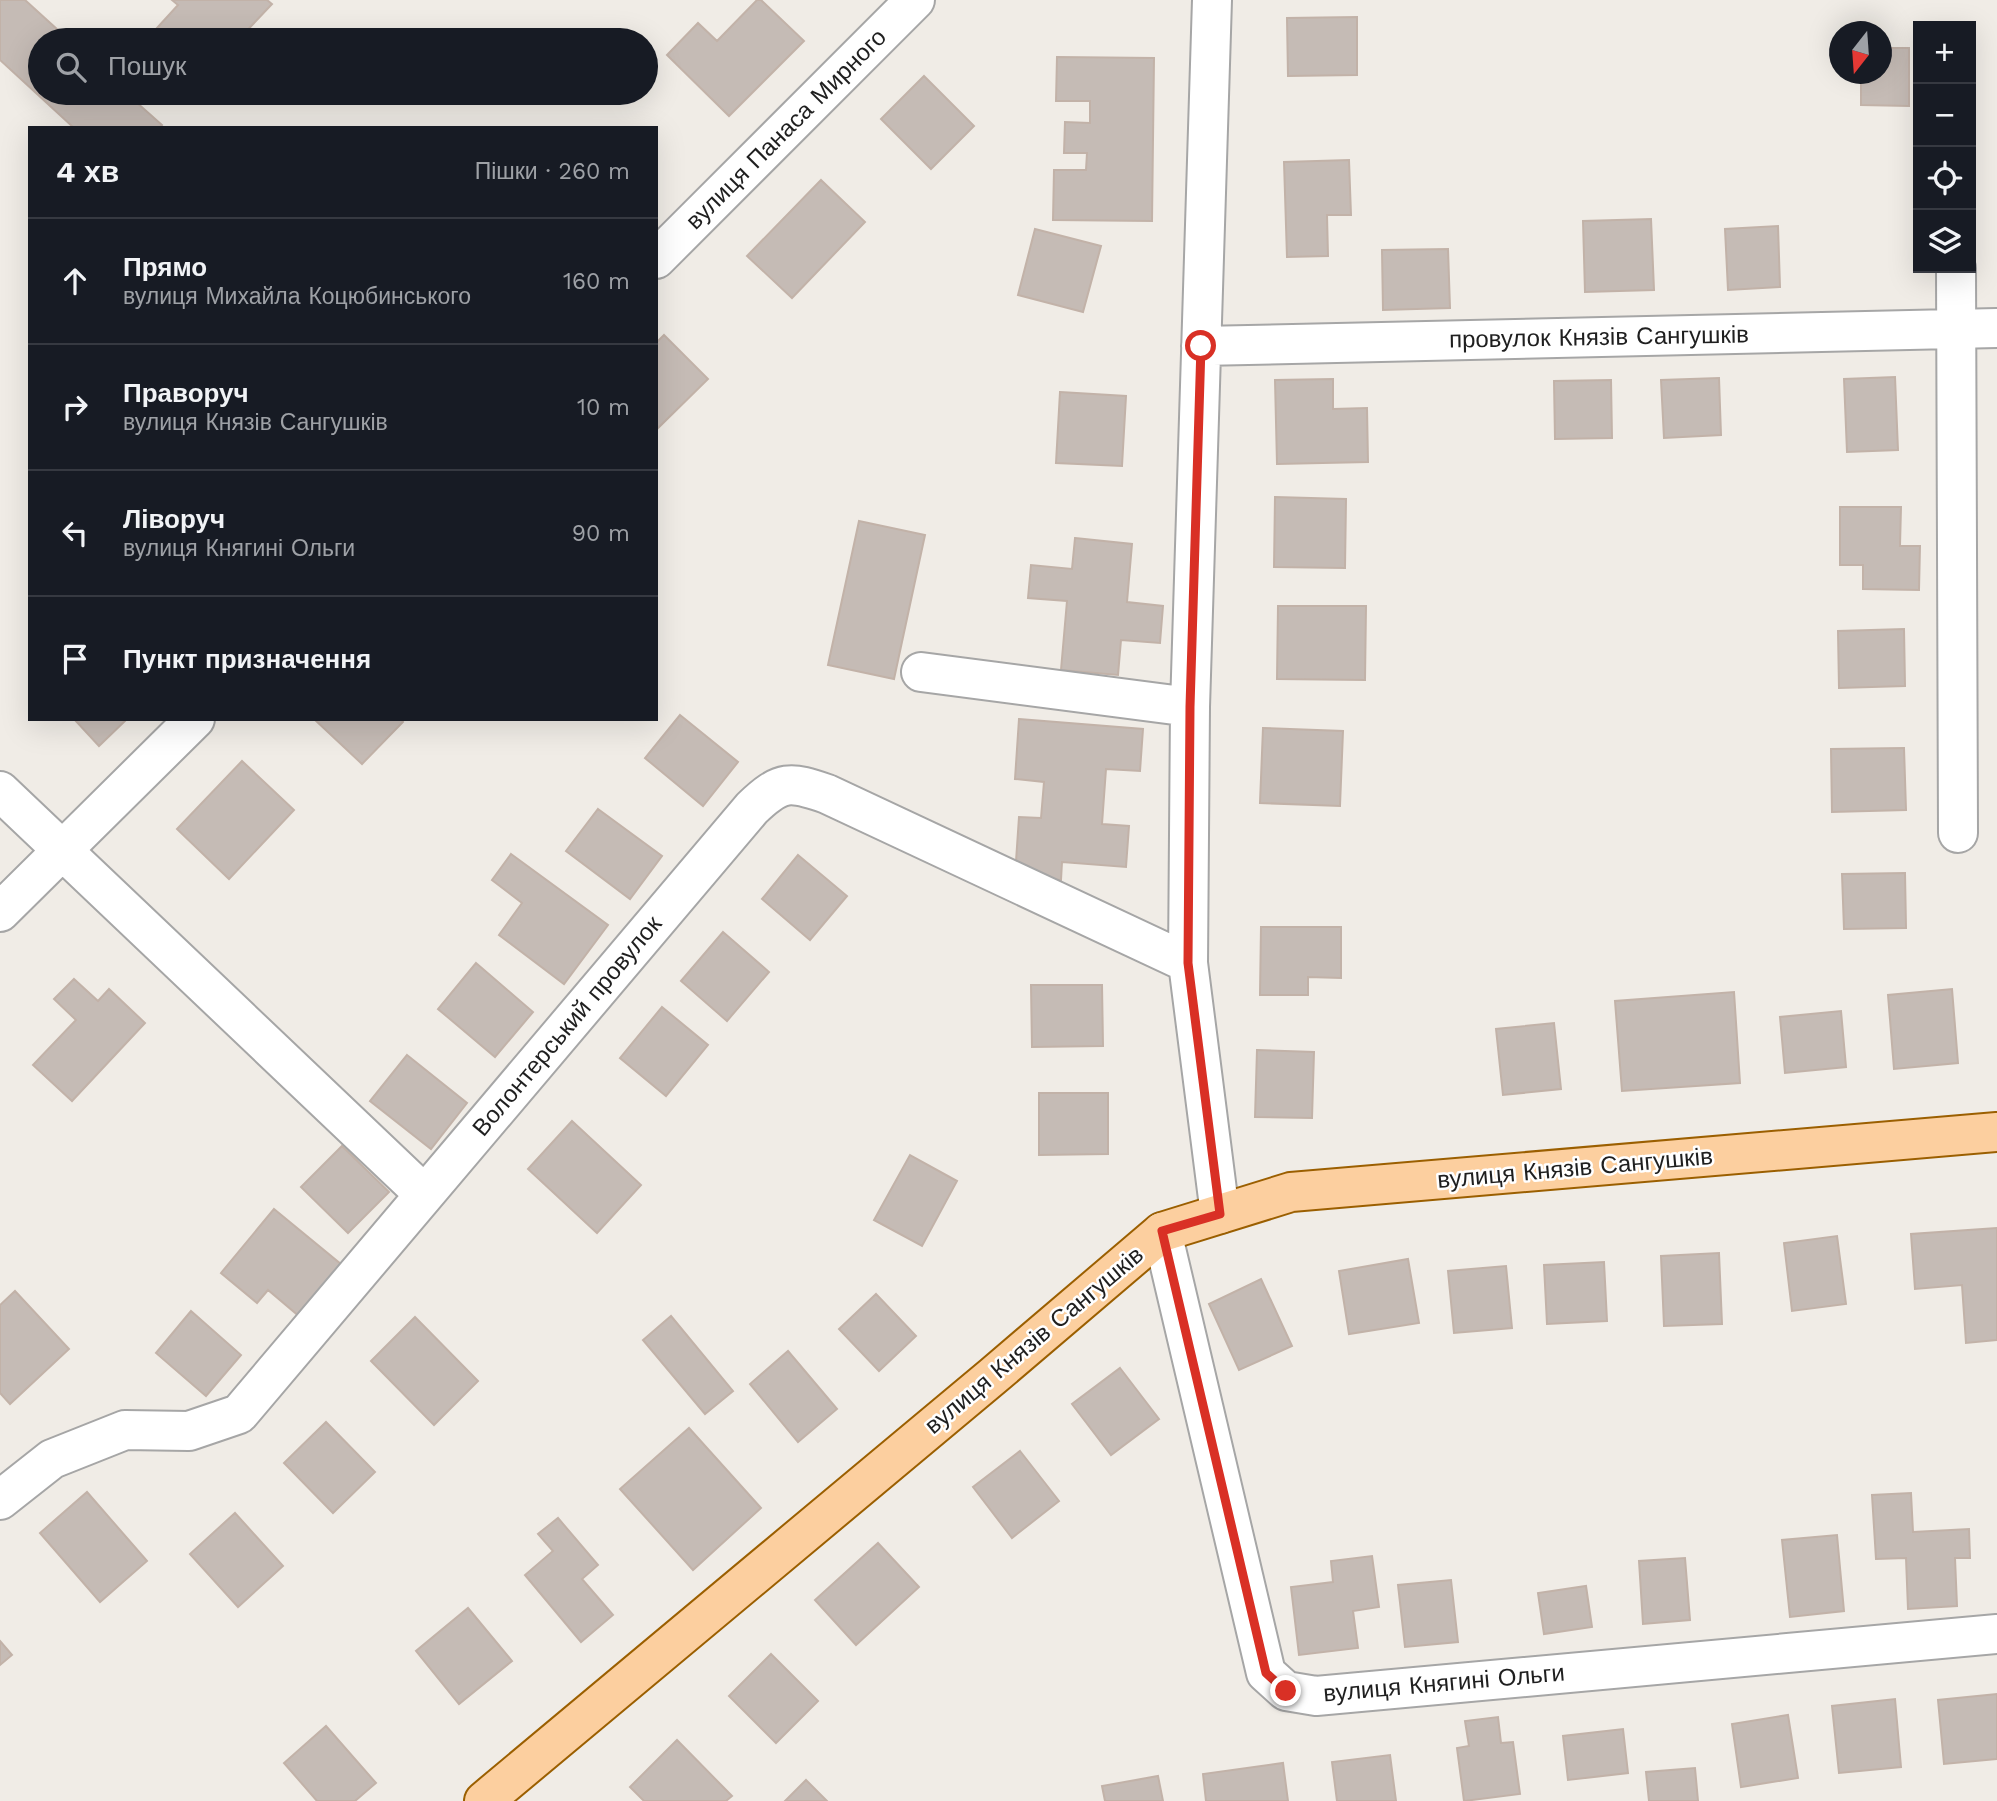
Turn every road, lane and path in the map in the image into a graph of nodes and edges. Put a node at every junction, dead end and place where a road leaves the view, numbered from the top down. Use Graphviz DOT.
graph roads {
  1 [pos="915,0"];
  2 [pos="1212,0"];
  3 [pos="658,257"];
  4 [pos="1956,273"];
  5 [pos="1997,328"];
  6 [pos="1956,329"];
  7 [pos="1201,346"];
  8 [pos="922,673"];
  9 [pos="1190,707"];
  10 [pos="193,721"];
  11 [pos="0,791"];
  12 [pos="1958,833"];
  13 [pos="62,852"];
  14 [pos="0,912"];
  15 [pos="1188,963"];
  16 [pos="1997,1132"];
  17 [pos="424,1194"];
  18 [pos="1220,1214"];
  19 [pos="1162,1231"];
  20 [pos="0,1500"];
  21 [pos="1997,1634"];
  22 [pos="484,1801"];
  1 -- 3 [label="street, вулиця Панаса Мирного"];
  2 -- 7 [label="street"];
  4 -- 6 [label="street"];
  5 -- 6 [label="street, провулок Князів Сангушків"];
  6 -- 7 [label="street, провулок Князів Сангушків"];
  6 -- 12 [label="street"];
  7 -- 9 [label="street"];
  8 -- 9 [label="street"];
  9 -- 15 [label="street"];
  10 -- 13 [label="street"];
  11 -- 13 [label="street"];
  13 -- 14 [label="street"];
  13 -- 17 [label="street"];
  15 -- 17 [label="street, Волонтерський провулок"];
  15 -- 18 [label="street"];
  16 -- 18 [label="main road, вулиця Князів Сангушків"];
  17 -- 20 [label="street, Волонтерський провулок"];
  18 -- 19 [label="main road, вулиця Князів Сангушків"];
  19 -- 21 [label="street, вулиця Княгині Ольги"];
  19 -- 22 [label="main road, вулиця Князів Сангушків"];
}
